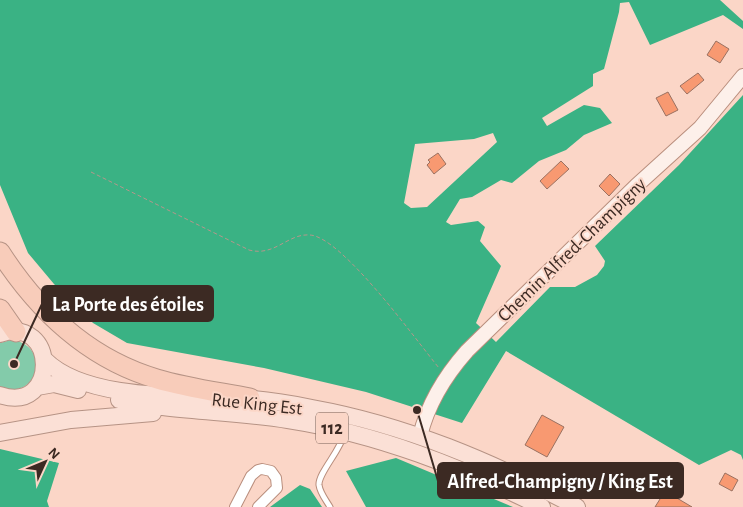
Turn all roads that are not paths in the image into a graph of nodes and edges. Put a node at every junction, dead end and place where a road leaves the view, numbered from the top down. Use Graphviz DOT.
graph roads {
  1 [pos="743,76"];
  2 [pos="0,252"];
  3 [pos="0,309"];
  4 [pos="8,333"];
  5 [pos="45,360"];
  6 [pos="36,387"];
  7 [pos="0,395"];
  8 [pos="250,398"];
  9 [pos="178,410"];
  10 [pos="345,431"];
  11 [pos="0,433"];
  12 [pos="420,436"];
  13 [pos="235,507"];
  14 [pos="258,507"];
  15 [pos="330,507"];
  16 [pos="542,507"];
  17 [pos="577,507"];
  1 -- 12 [label="street, Chemin Alfred-Champigny"];
  2 -- 8 [label="highway"];
  3 -- 4 [label="highway"];
  4 -- 5 [label="main road, 112"];
  5 -- 6 [label="main road"];
  5 -- 8 [label="main road, Rue King Est / 112"];
  6 -- 7 [label="main road, 112"];
  6 -- 9 [label="main road, Rue King Est / 112"];
  8 -- 12 [label="main road, Rue King Est / 112"];
  9 -- 10 [label="main road, Rue King Est / 112"];
  9 -- 11 [label="main road"];
  10 -- 15 [label="lane"];
  10 -- 16 [label="main road, Rue King Est / 112"];
  12 -- 17 [label="main road, Rue King Est / 112"];
  13 -- 14 [label="street"];
}
